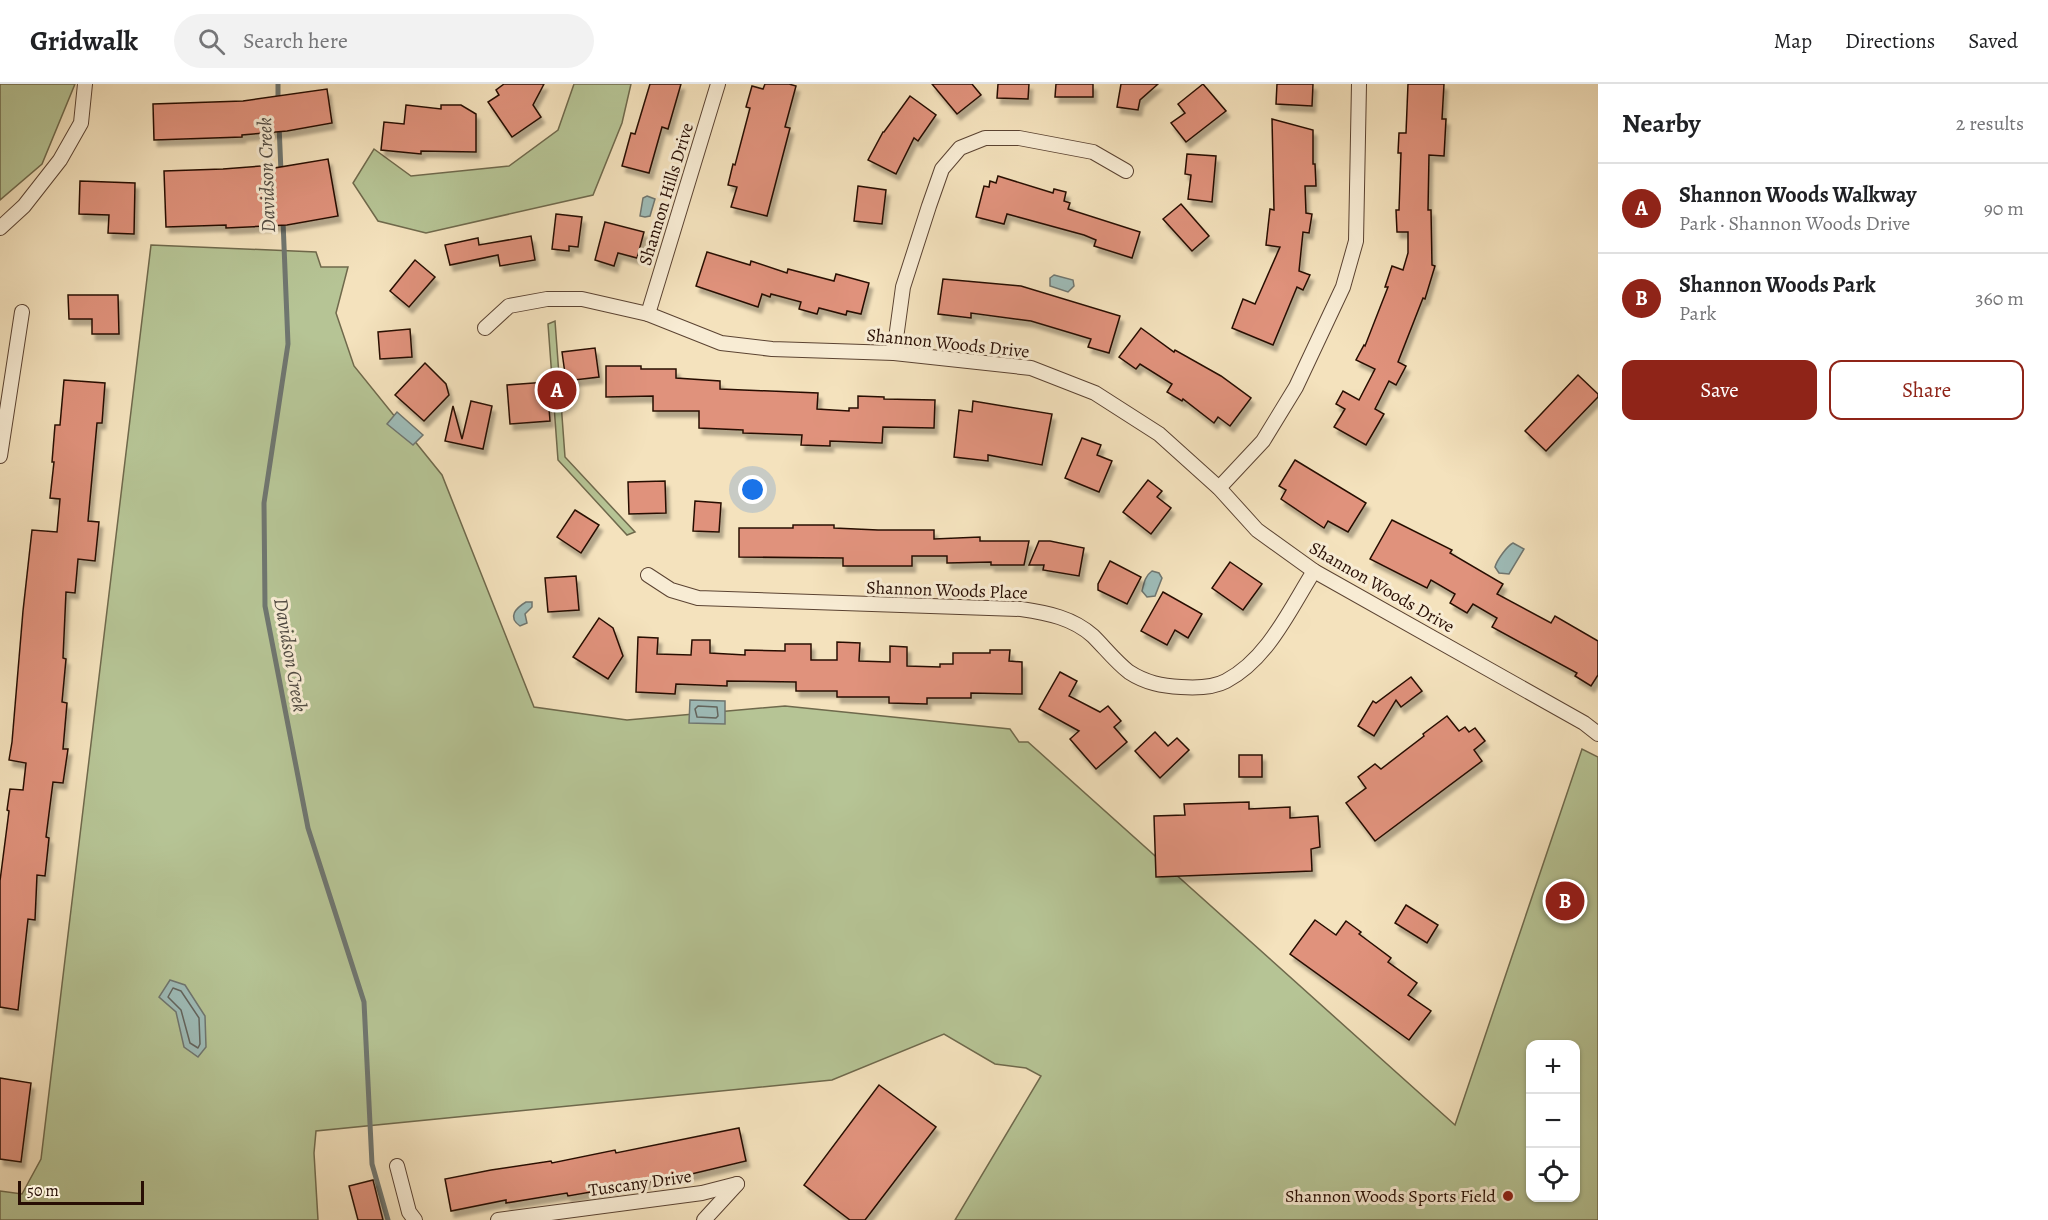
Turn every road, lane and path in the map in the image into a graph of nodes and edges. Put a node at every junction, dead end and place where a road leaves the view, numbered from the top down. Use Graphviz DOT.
graph roads {
  1 [pos="85,84"];
  2 [pos="718,84"];
  3 [pos="1359,84"];
  4 [pos="1126,171"];
  5 [pos="0,228"];
  6 [pos="22,312"];
  7 [pos="648,314"];
  8 [pos="485,328"];
  9 [pos="894,353"];
  10 [pos="0,456"];
  11 [pos="1219,488"];
  12 [pos="1314,571"];
  13 [pos="648,574"];
  14 [pos="1598,734"];
  15 [pos="398,1166"];
  16 [pos="415,1220"];
  17 [pos="498,1220"];
  18 [pos="704,1220"];
  1 -- 5 [label="street"];
  2 -- 7 [label="street, Shannon Hills Drive"];
  3 -- 11 [label="street"];
  4 -- 9 [label="street"];
  6 -- 10 [label="street"];
  7 -- 8 [label="street, Shannon Woods Drive"];
  7 -- 9 [label="street, Shannon Woods Drive"];
  9 -- 11 [label="street, Shannon Woods Drive"];
  11 -- 12 [label="street, Shannon Woods Drive"];
  12 -- 13 [label="street, Shannon Woods Place"];
  12 -- 14 [label="street, Shannon Woods Drive"];
  15 -- 16 [label="street"];
  17 -- 18 [label="street, Tuscany Drive"];
}
